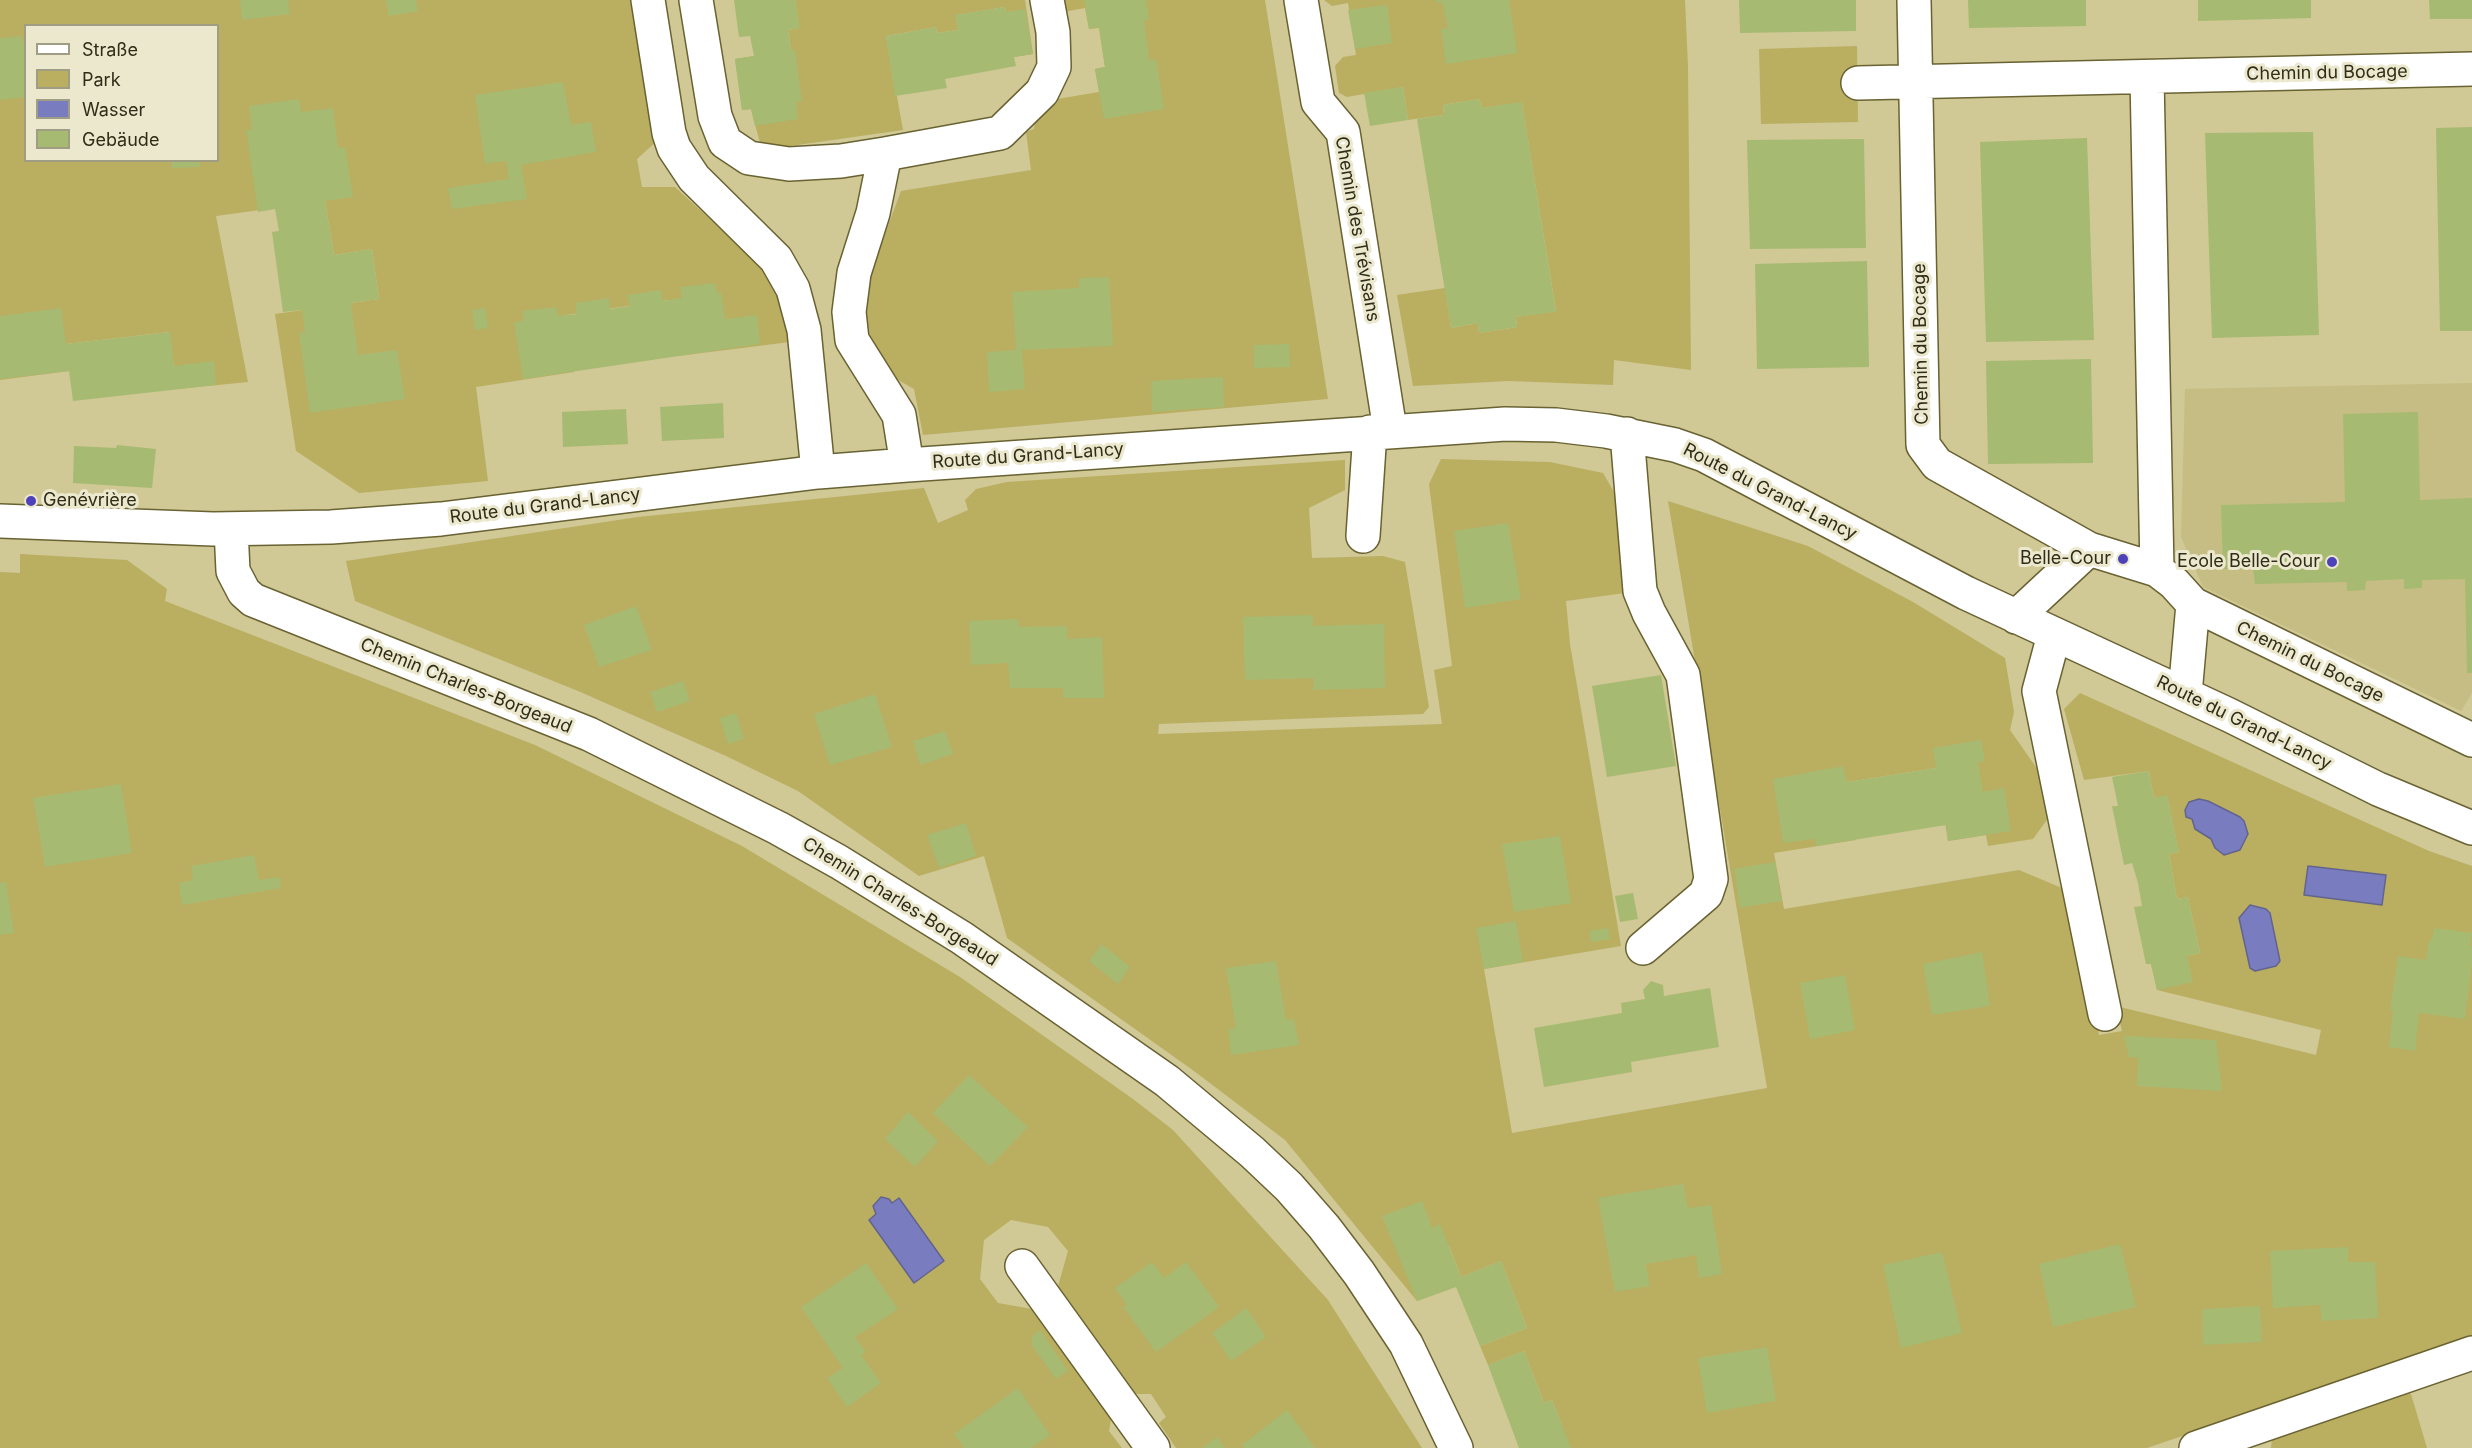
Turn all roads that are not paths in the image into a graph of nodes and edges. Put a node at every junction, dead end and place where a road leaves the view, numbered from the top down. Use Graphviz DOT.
graph roads {
  1 [pos="648,0"];
  2 [pos="696,0"];
  3 [pos="1047,0"];
  4 [pos="1301,0"];
  5 [pos="1914,0"];
  6 [pos="2472,69"];
  7 [pos="2147,77"];
  8 [pos="1915,82"];
  9 [pos="1858,83"];
  10 [pos="885,154"];
  11 [pos="1380,431"];
  12 [pos="1627,434"];
  13 [pos="907,465"];
  14 [pos="818,472"];
  15 [pos="0,521"];
  16 [pos="231,529"];
  17 [pos="1363,536"];
  18 [pos="2089,549"];
  19 [pos="2157,570"];
  20 [pos="2193,604"];
  21 [pos="2016,617"];
  22 [pos="2054,635"];
  23 [pos="2185,694"];
  24 [pos="2472,740"];
  25 [pos="2472,828"];
  26 [pos="1643,948"];
  27 [pos="2105,1014"];
  28 [pos="1022,1266"];
  29 [pos="2472,1353"];
  30 [pos="1153,1448"];
  31 [pos="1456,1448"];
  32 [pos="2196,1448"];
  1 -- 14 [label="street"];
  2 -- 10 [label="street"];
  3 -- 10 [label="street"];
  4 -- 11 [label="street, Chemin des Trévisans"];
  5 -- 8 [label="street, Chemin du Bocage"];
  6 -- 7 [label="street, Chemin du Bocage"];
  7 -- 8 [label="street, Chemin du Bocage"];
  7 -- 19 [label="street"];
  8 -- 9 [label="street, Chemin du Bocage"];
  8 -- 18 [label="street, Chemin du Bocage"];
  10 -- 13 [label="street"];
  11 -- 12 [label="street, Route du Grand-Lancy"];
  11 -- 13 [label="street, Route du Grand-Lancy"];
  11 -- 17 [label="street, Chemin des Trévisans"];
  12 -- 21 [label="street, Route du Grand-Lancy"];
  12 -- 26 [label="street"];
  13 -- 14 [label="street, Route du Grand-Lancy"];
  14 -- 16 [label="street, Route du Grand-Lancy"];
  15 -- 16 [label="street, Route du Grand-Lancy"];
  16 -- 31 [label="street, Chemin Charles-Borgeaud"];
  18 -- 19 [label="street, Chemin du Bocage"];
  18 -- 21 [label="street"];
  19 -- 20 [label="street, Chemin du Bocage"];
  20 -- 23 [label="street"];
  20 -- 24 [label="street, Chemin du Bocage"];
  21 -- 22 [label="street, Route du Grand-Lancy"];
  22 -- 23 [label="street, Route du Grand-Lancy"];
  22 -- 27 [label="street"];
  23 -- 25 [label="street, Route du Grand-Lancy"];
  28 -- 30 [label="street"];
  29 -- 32 [label="street"];
}
